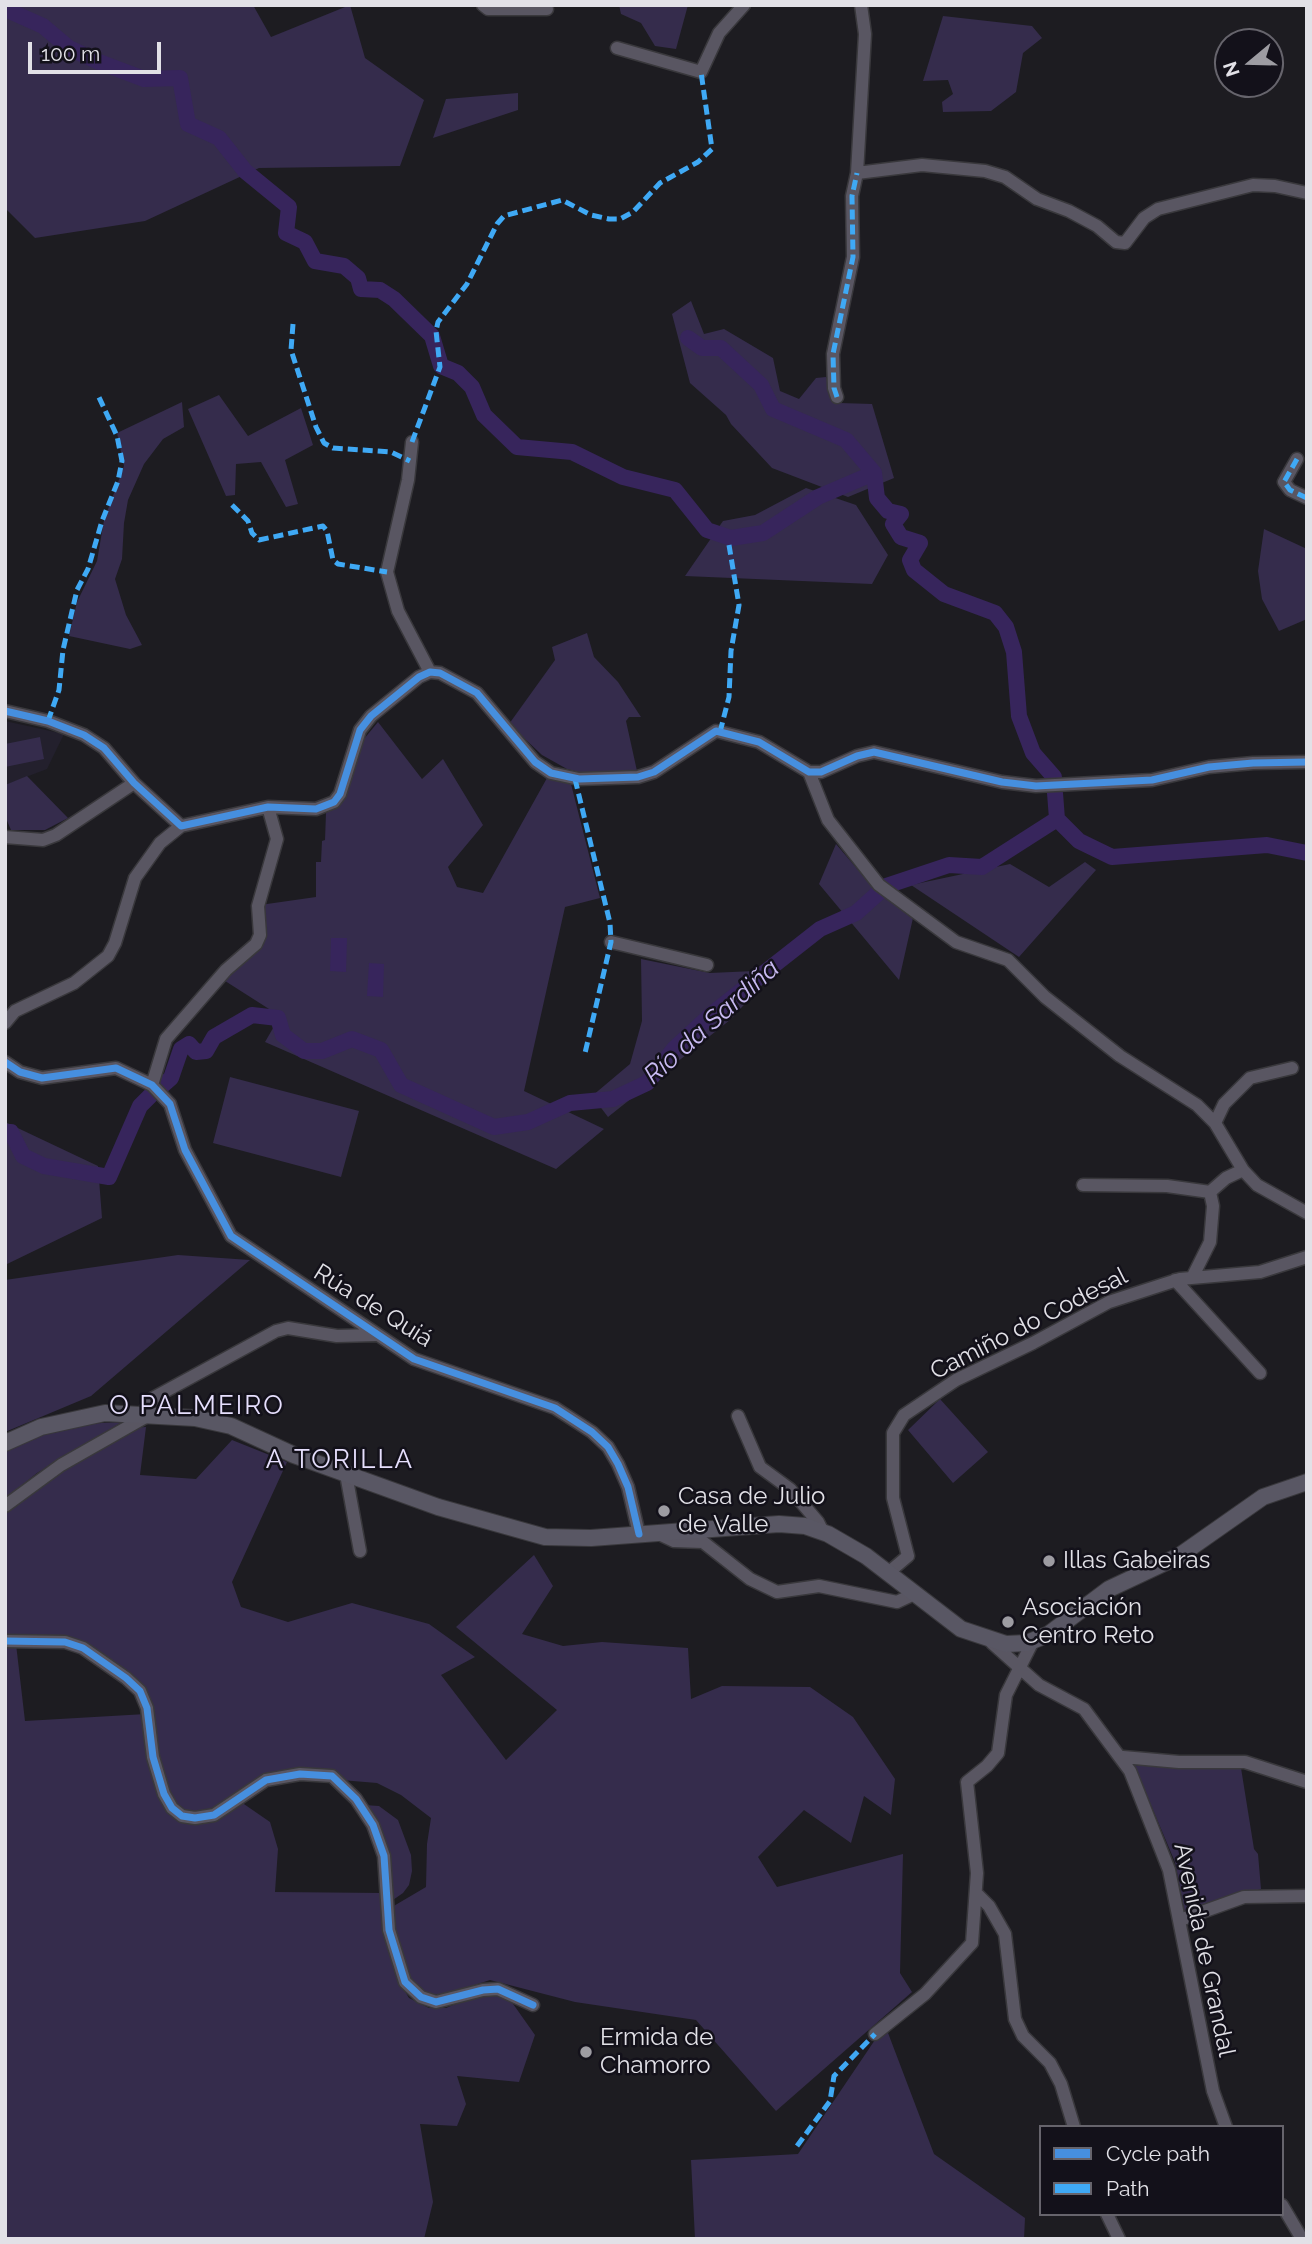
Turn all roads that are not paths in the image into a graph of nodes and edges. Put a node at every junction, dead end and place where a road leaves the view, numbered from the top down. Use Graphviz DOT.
graph roads {
  1 [pos="483,5"];
  2 [pos="744,5"];
  3 [pos="861,5"];
  4 [pos="547,9"];
  5 [pos="617,48"];
  6 [pos="857,173"];
  7 [pos="1307,193"];
  8 [pos="837,397"];
  9 [pos="412,442"];
  10 [pos="1297,459"];
  11 [pos="1307,498"];
  12 [pos="430,672"];
  13 [pos="5,711"];
  14 [pos="1307,762"];
  15 [pos="809,772"];
  16 [pos="134,783"];
  17 [pos="268,807"];
  18 [pos="180,825"];
  19 [pos="5,837"];
  20 [pos="611,942"];
  21 [pos="707,965"];
  22 [pos="5,1023"];
  23 [pos="5,1062"];
  24 [pos="1292,1068"];
  25 [pos="152,1085"];
  26 [pos="1215,1123"];
  27 [pos="1242,1170"];
  28 [pos="1083,1185"];
  29 [pos="1210,1192"];
  30 [pos="1307,1213"];
  31 [pos="1307,1257"];
  32 [pos="1192,1278"];
  33 [pos="1175,1280"];
  34 [pos="376,1335"];
  35 [pos="1260,1373"];
  36 [pos="146,1414"];
  37 [pos="738,1416"];
  38 [pos="5,1443"];
  39 [pos="346,1474"];
  40 [pos="1307,1482"];
  41 [pos="5,1507"];
  42 [pos="823,1532"];
  43 [pos="656,1533"];
  44 [pos="639,1534"];
  45 [pos="360,1551"];
  46 [pos="888,1573"];
  47 [pos="914,1594"];
  48 [pos="5,1641"];
  49 [pos="989,1641"];
  50 [pos="1022,1643"];
  51 [pos="1020,1668"];
  52 [pos="1123,1757"];
  53 [pos="1307,1782"];
  54 [pos="976,1894"];
  55 [pos="1307,1896"];
  56 [pos="1180,1920"];
  57 [pos="533,2005"];
  58 [pos="875,2034"];
  59 [pos="1073,2125"];
  60 [pos="1225,2125"];
  61 [pos="1284,2208"];
  62 [pos="1108,2216"];
  63 [pos="1119,2239"];
  64 [pos="1303,2239"];
  1 -- 4 [label="street"];
  2 -- 5 [label="street"];
  3 -- 6 [label="street"];
  6 -- 7 [label="street"];
  6 -- 8 [label="street"];
  9 -- 12 [label="street"];
  10 -- 11 [label="street"];
  12 -- 15 [label="street"];
  12 -- 17 [label="street"];
  13 -- 16 [label="street"];
  14 -- 15 [label="street"];
  15 -- 26 [label="street"];
  16 -- 18 [label="street"];
  16 -- 19 [label="street"];
  17 -- 18 [label="street"];
  17 -- 25 [label="street"];
  18 -- 22 [label="street"];
  20 -- 21 [label="street"];
  23 -- 25 [label="street"];
  24 -- 26 [label="street"];
  25 -- 34 [label="street, Rúa de Quiá"];
  26 -- 27 [label="street"];
  27 -- 29 [label="street"];
  27 -- 30 [label="street"];
  28 -- 29 [label="street"];
  29 -- 32 [label="street"];
  31 -- 32 [label="street, Camiño do Codesal"];
  32 -- 33 [label="street, Camiño do Codesal"];
  33 -- 35 [label="street"];
  33 -- 46 [label="street, Camiño do Codesal"];
  34 -- 36 [label="street"];
  34 -- 44 [label="street, Rúa de Quiá"];
  36 -- 38 [label="main road"];
  36 -- 39 [label="main road"];
  36 -- 41 [label="street"];
  37 -- 42 [label="street"];
  39 -- 44 [label="main road"];
  39 -- 45 [label="street"];
  40 -- 50 [label="main road"];
  42 -- 43 [label="main road"];
  42 -- 46 [label="main road"];
  43 -- 44 [label="main road"];
  43 -- 47 [label="street"];
  46 -- 47 [label="main road"];
  47 -- 49 [label="main road"];
  48 -- 57 [label="street"];
  49 -- 50 [label="main road"];
  49 -- 51 [label="street, Avenida de Grandal"];
  50 -- 51 [label="street"];
  50 -- 51 [label="street"];
  51 -- 52 [label="street, Avenida de Grandal"];
  51 -- 54 [label="street"];
  52 -- 53 [label="street"];
  52 -- 56 [label="street, Avenida de Grandal"];
  54 -- 58 [label="street"];
  54 -- 59 [label="street"];
  55 -- 56 [label="street"];
  56 -- 60 [label="street, Avenida de Grandal"];
  61 -- 64 [label="street"];
  62 -- 63 [label="street"];
}
